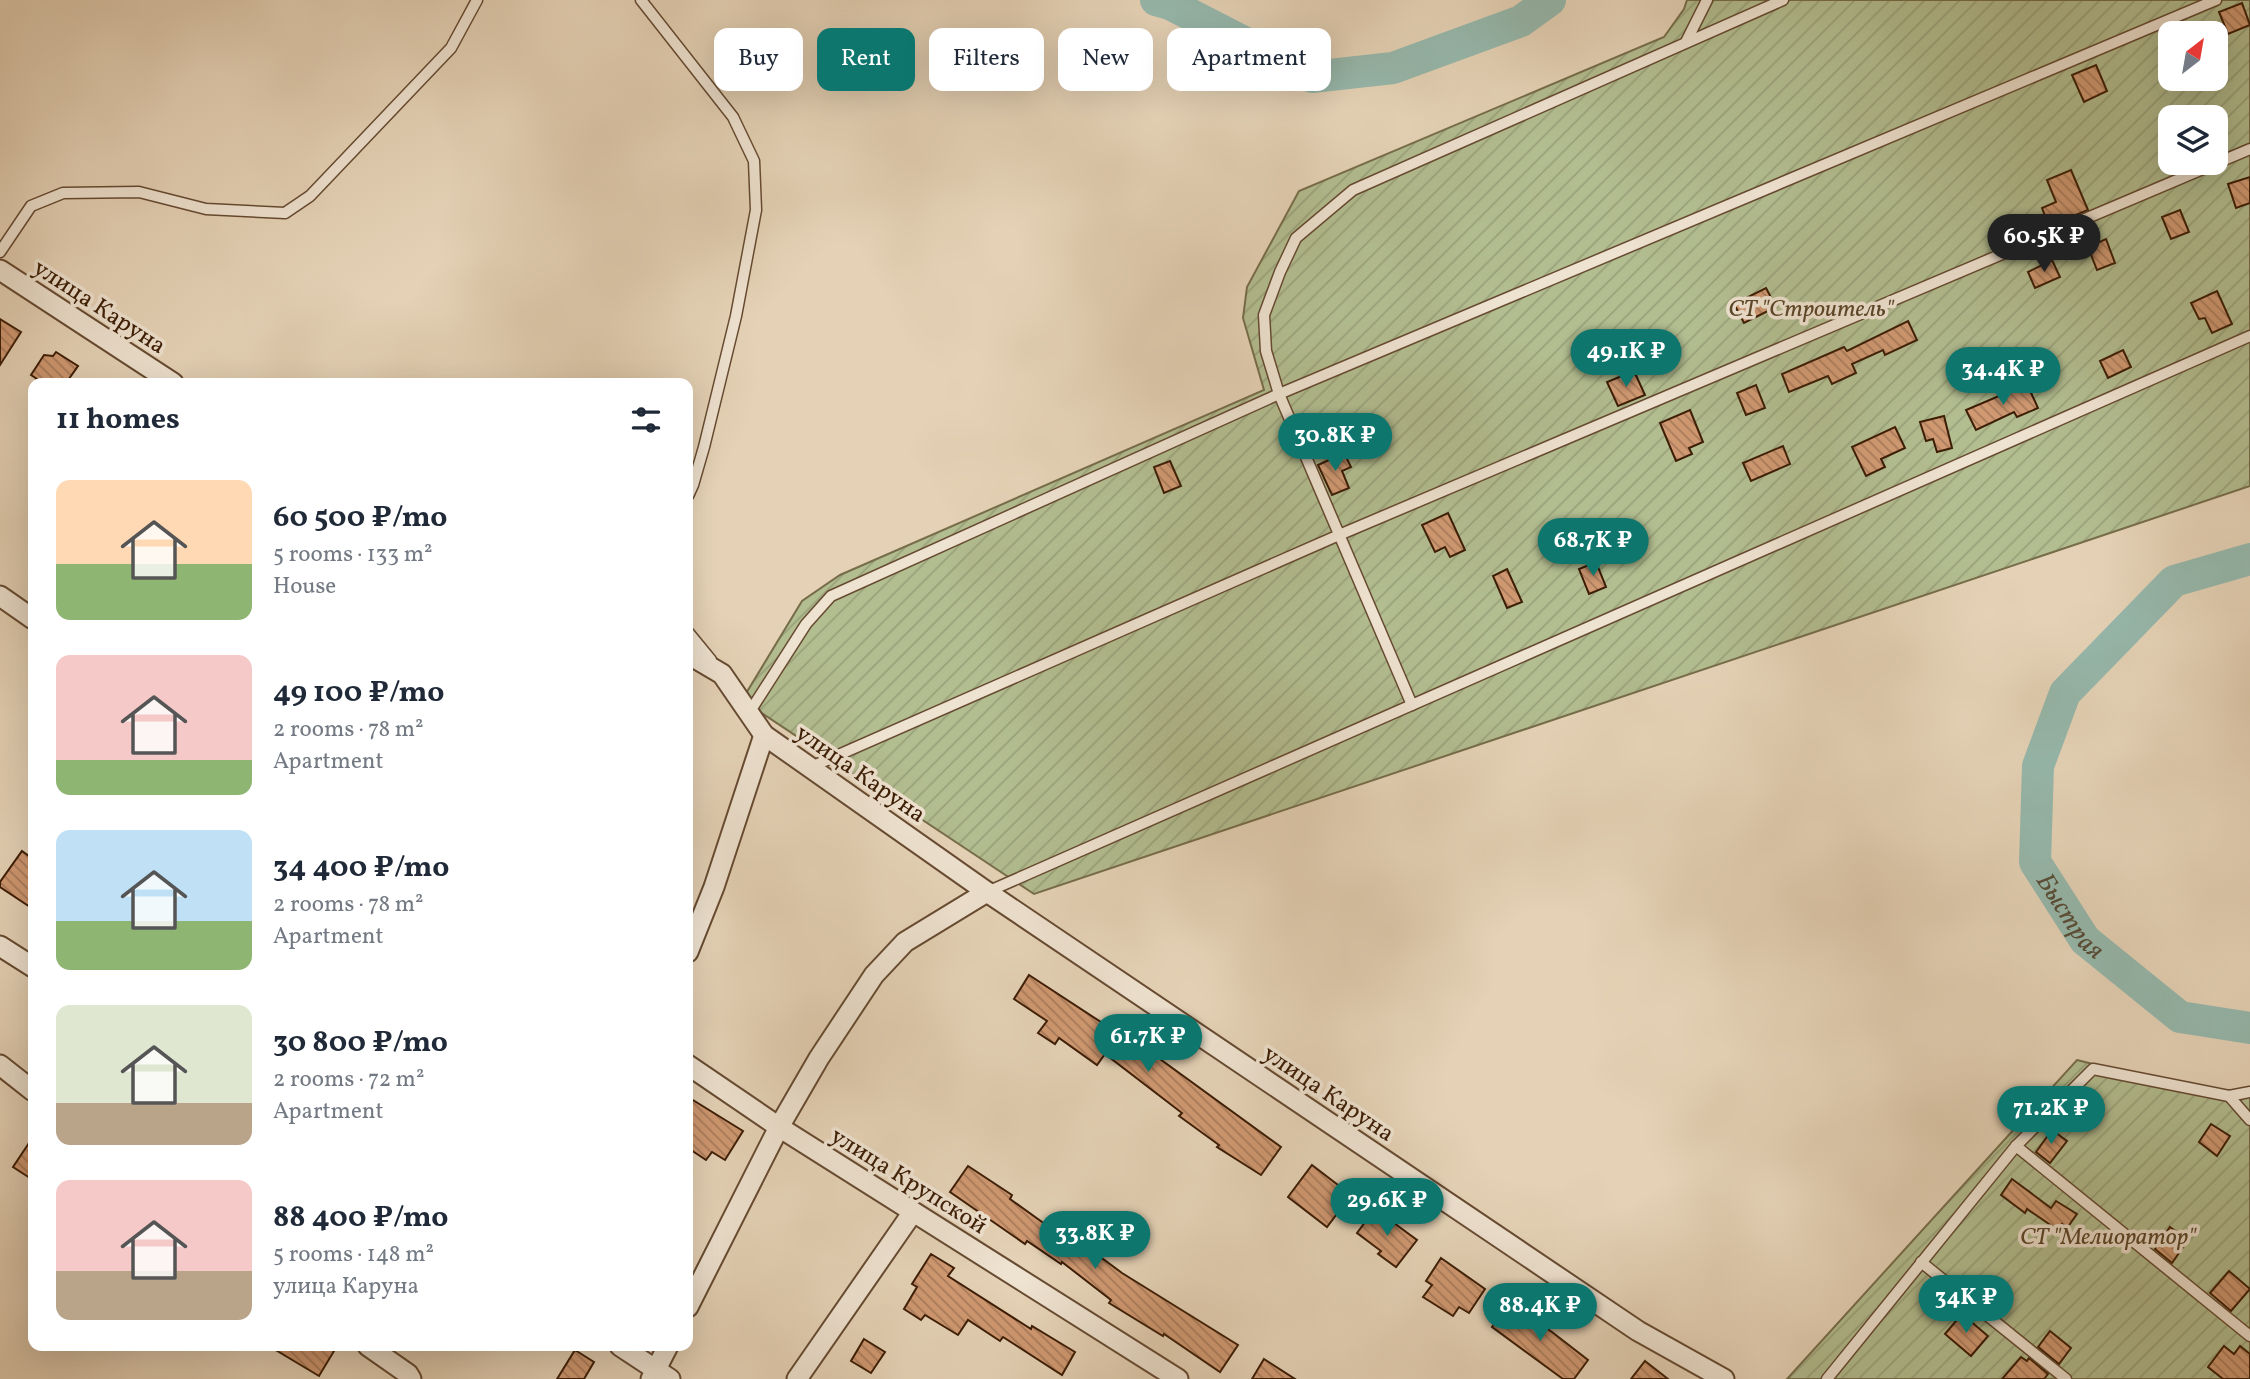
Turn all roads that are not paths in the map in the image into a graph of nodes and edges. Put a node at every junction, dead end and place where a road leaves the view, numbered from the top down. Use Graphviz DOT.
graph roads {
  1 [pos="477,0"];
  2 [pos="641,0"];
  3 [pos="1707,0"];
  4 [pos="1783,0"];
  5 [pos="2216,0"];
  6 [pos="1686,42"];
  7 [pos="2250,149"];
  8 [pos="0,252"];
  9 [pos="0,270"];
  10 [pos="2250,336"];
  11 [pos="165,378"];
  12 [pos="1279,394"];
  13 [pos="693,482"];
  14 [pos="1339,534"];
  15 [pos="0,596"];
  16 [pos="28,616"];
  17 [pos="693,638"];
  18 [pos="693,656"];
  19 [pos="722,674"];
  20 [pos="1412,705"];
  21 [pos="749,713"];
  22 [pos="764,735"];
  23 [pos="811,768"];
  24 [pos="987,892"];
  25 [pos="693,940"];
  26 [pos="0,946"];
  27 [pos="28,964"];
  28 [pos="0,1065"];
  29 [pos="693,1068"];
  30 [pos="28,1087"];
  31 [pos="2250,1092"];
  32 [pos="2229,1096"];
  33 [pos="2250,1120"];
  34 [pos="779,1127"];
  35 [pos="2016,1146"];
  36 [pos="913,1212"];
  37 [pos="1921,1262"];
  38 [pos="693,1297"];
  39 [pos="2250,1336"];
  40 [pos="376,1351"];
  41 [pos="626,1351"];
  42 [pos="666,1351"];
  43 [pos="659,1376"];
  44 [pos="411,1379"];
  45 [pos="797,1379"];
  46 [pos="1178,1379"];
  47 [pos="1724,1379"];
  48 [pos="1827,1379"];
  49 [pos="2066,1379"];
  1 -- 8 [label="lane"];
  2 -- 13 [label="lane"];
  3 -- 6 [label="lane"];
  4 -- 6 [label="lane"];
  5 -- 12 [label="lane"];
  6 -- 12 [label="lane"];
  7 -- 14 [label="lane"];
  9 -- 11 [label="street, улица Каруна"];
  10 -- 20 [label="lane"];
  12 -- 14 [label="lane"];
  12 -- 21 [label="lane"];
  14 -- 20 [label="lane"];
  14 -- 23 [label="lane"];
  15 -- 16 [label="street"];
  17 -- 19 [label="lane"];
  18 -- 19 [label="street, улица Каруна"];
  19 -- 21 [label="street, улица Каруна"];
  20 -- 24 [label="lane"];
  21 -- 22 [label="street, улица Каруна"];
  22 -- 23 [label="street, улица Каруна"];
  22 -- 25 [label="street"];
  23 -- 24 [label="street, улица Каруна"];
  24 -- 34 [label="street"];
  24 -- 47 [label="street, улица Каруна"];
  26 -- 27 [label="street"];
  28 -- 30 [label="street"];
  29 -- 34 [label="street, улица Крупской"];
  31 -- 32 [label="lane"];
  32 -- 33 [label="lane"];
  32 -- 35 [label="lane"];
  34 -- 36 [label="street, улица Крупской"];
  34 -- 38 [label="street"];
  35 -- 37 [label="lane"];
  35 -- 39 [label="lane"];
  36 -- 45 [label="street"];
  36 -- 46 [label="street, улица Крупской"];
  37 -- 48 [label="lane"];
  37 -- 49 [label="lane"];
  40 -- 44 [label="street"];
  41 -- 43 [label="street"];
  42 -- 43 [label="street"];
}
